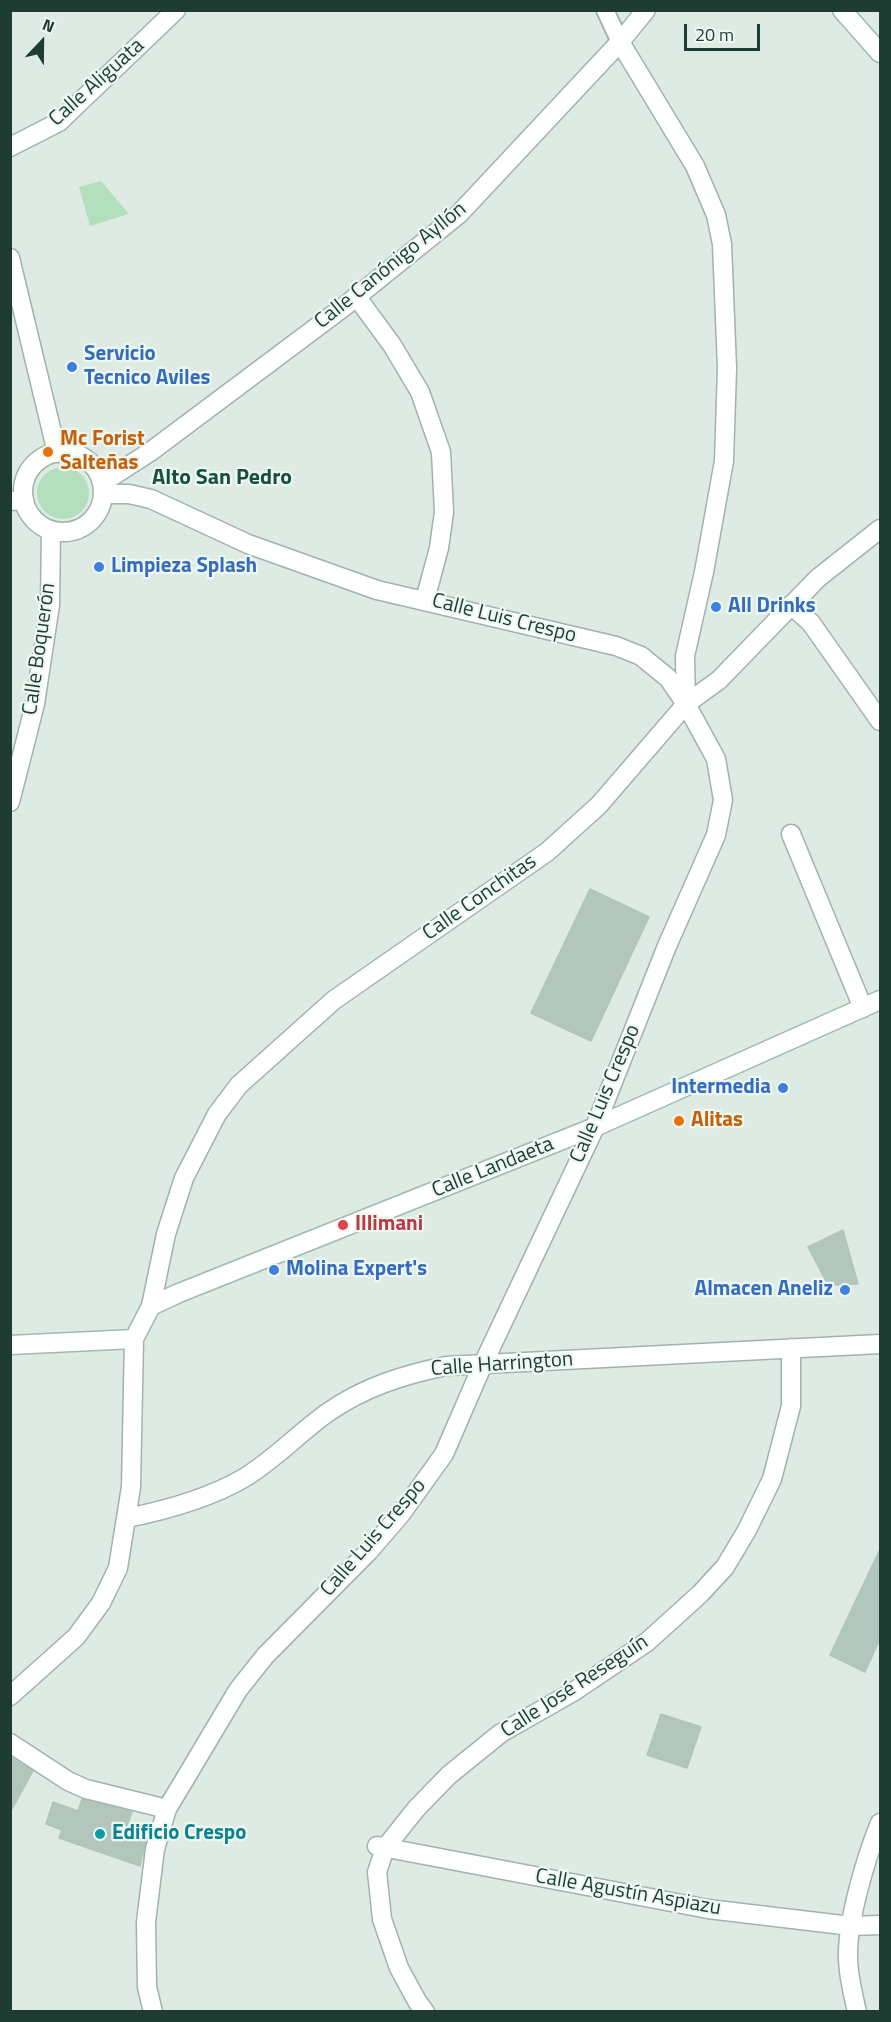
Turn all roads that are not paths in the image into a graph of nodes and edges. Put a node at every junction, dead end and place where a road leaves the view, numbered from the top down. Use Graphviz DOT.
graph roads {
  1 [pos="176,10"];
  2 [pos="605,10"];
  3 [pos="646,10"];
  4 [pos="842,10"];
  5 [pos="620,42"];
  6 [pos="880,52"];
  7 [pos="10,147"];
  8 [pos="10,258"];
  9 [pos="356,296"];
  10 [pos="57,453"];
  11 [pos="102,488"];
  12 [pos="17,501"];
  13 [pos="880,529"];
  14 [pos="51,530"];
  15 [pos="425,600"];
  16 [pos="791,605"];
  17 [pos="686,704"];
  18 [pos="880,721"];
  19 [pos="10,802"];
  20 [pos="791,834"];
  21 [pos="880,1000"];
  22 [pos="863,1008"];
  23 [pos="595,1127"];
  24 [pos="151,1306"];
  25 [pos="134,1339"];
  26 [pos="880,1344"];
  27 [pos="10,1345"];
  28 [pos="791,1348"];
  29 [pos="483,1364"];
  30 [pos="127,1518"];
  31 [pos="10,1696"];
  32 [pos="10,1743"];
  33 [pos="167,1809"];
  34 [pos="880,1823"];
  35 [pos="381,1847"];
  36 [pos="880,1925"];
  37 [pos="851,1926"];
  38 [pos="153,2012"];
  39 [pos="425,2012"];
  40 [pos="857,2012"];
  1 -- 7 [label="street, Calle Aliguata"];
  2 -- 5 [label="street"];
  3 -- 5 [label="street, Calle Canónigo Ayllón"];
  4 -- 6 [label="street"];
  5 -- 9 [label="street, Calle Canónigo Ayllón"];
  5 -- 17 [label="street"];
  8 -- 10 [label="street"];
  9 -- 11 [label="street, Calle Canónigo Ayllón"];
  9 -- 15 [label="street"];
  10 -- 11 [label="street"];
  10 -- 12 [label="street"];
  11 -- 14 [label="street"];
  11 -- 15 [label="street, Calle Luis Crespo"];
  12 -- 14 [label="street"];
  13 -- 16 [label="street, Calle Conchitas"];
  14 -- 19 [label="street, Calle Boquerón"];
  15 -- 17 [label="street, Calle Luis Crespo"];
  16 -- 17 [label="street, Calle Conchitas"];
  16 -- 18 [label="street"];
  17 -- 23 [label="street, Calle Luis Crespo"];
  17 -- 24 [label="street, Calle Conchitas"];
  20 -- 22 [label="street"];
  21 -- 22 [label="street, Calle Landaeta"];
  22 -- 23 [label="street, Calle Landaeta"];
  23 -- 24 [label="street, Calle Landaeta"];
  23 -- 29 [label="street, Calle Luis Crespo"];
  24 -- 25 [label="street"];
  25 -- 27 [label="street"];
  25 -- 30 [label="street"];
  26 -- 28 [label="street, Calle Harrington"];
  28 -- 29 [label="street, Calle Harrington"];
  28 -- 35 [label="street, Calle José Reseguín"];
  29 -- 30 [label="street, Calle Harrington"];
  29 -- 33 [label="street, Calle Luis Crespo"];
  30 -- 31 [label="street"];
  32 -- 33 [label="street"];
  33 -- 38 [label="street, Calle Luis Crespo"];
  34 -- 37 [label="street"];
  35 -- 37 [label="street, Calle Agustín Aspiazu"];
  35 -- 39 [label="street, Calle José Reseguín"];
  36 -- 37 [label="street, Calle Agustín Aspiazu"];
  37 -- 40 [label="street"];
}
